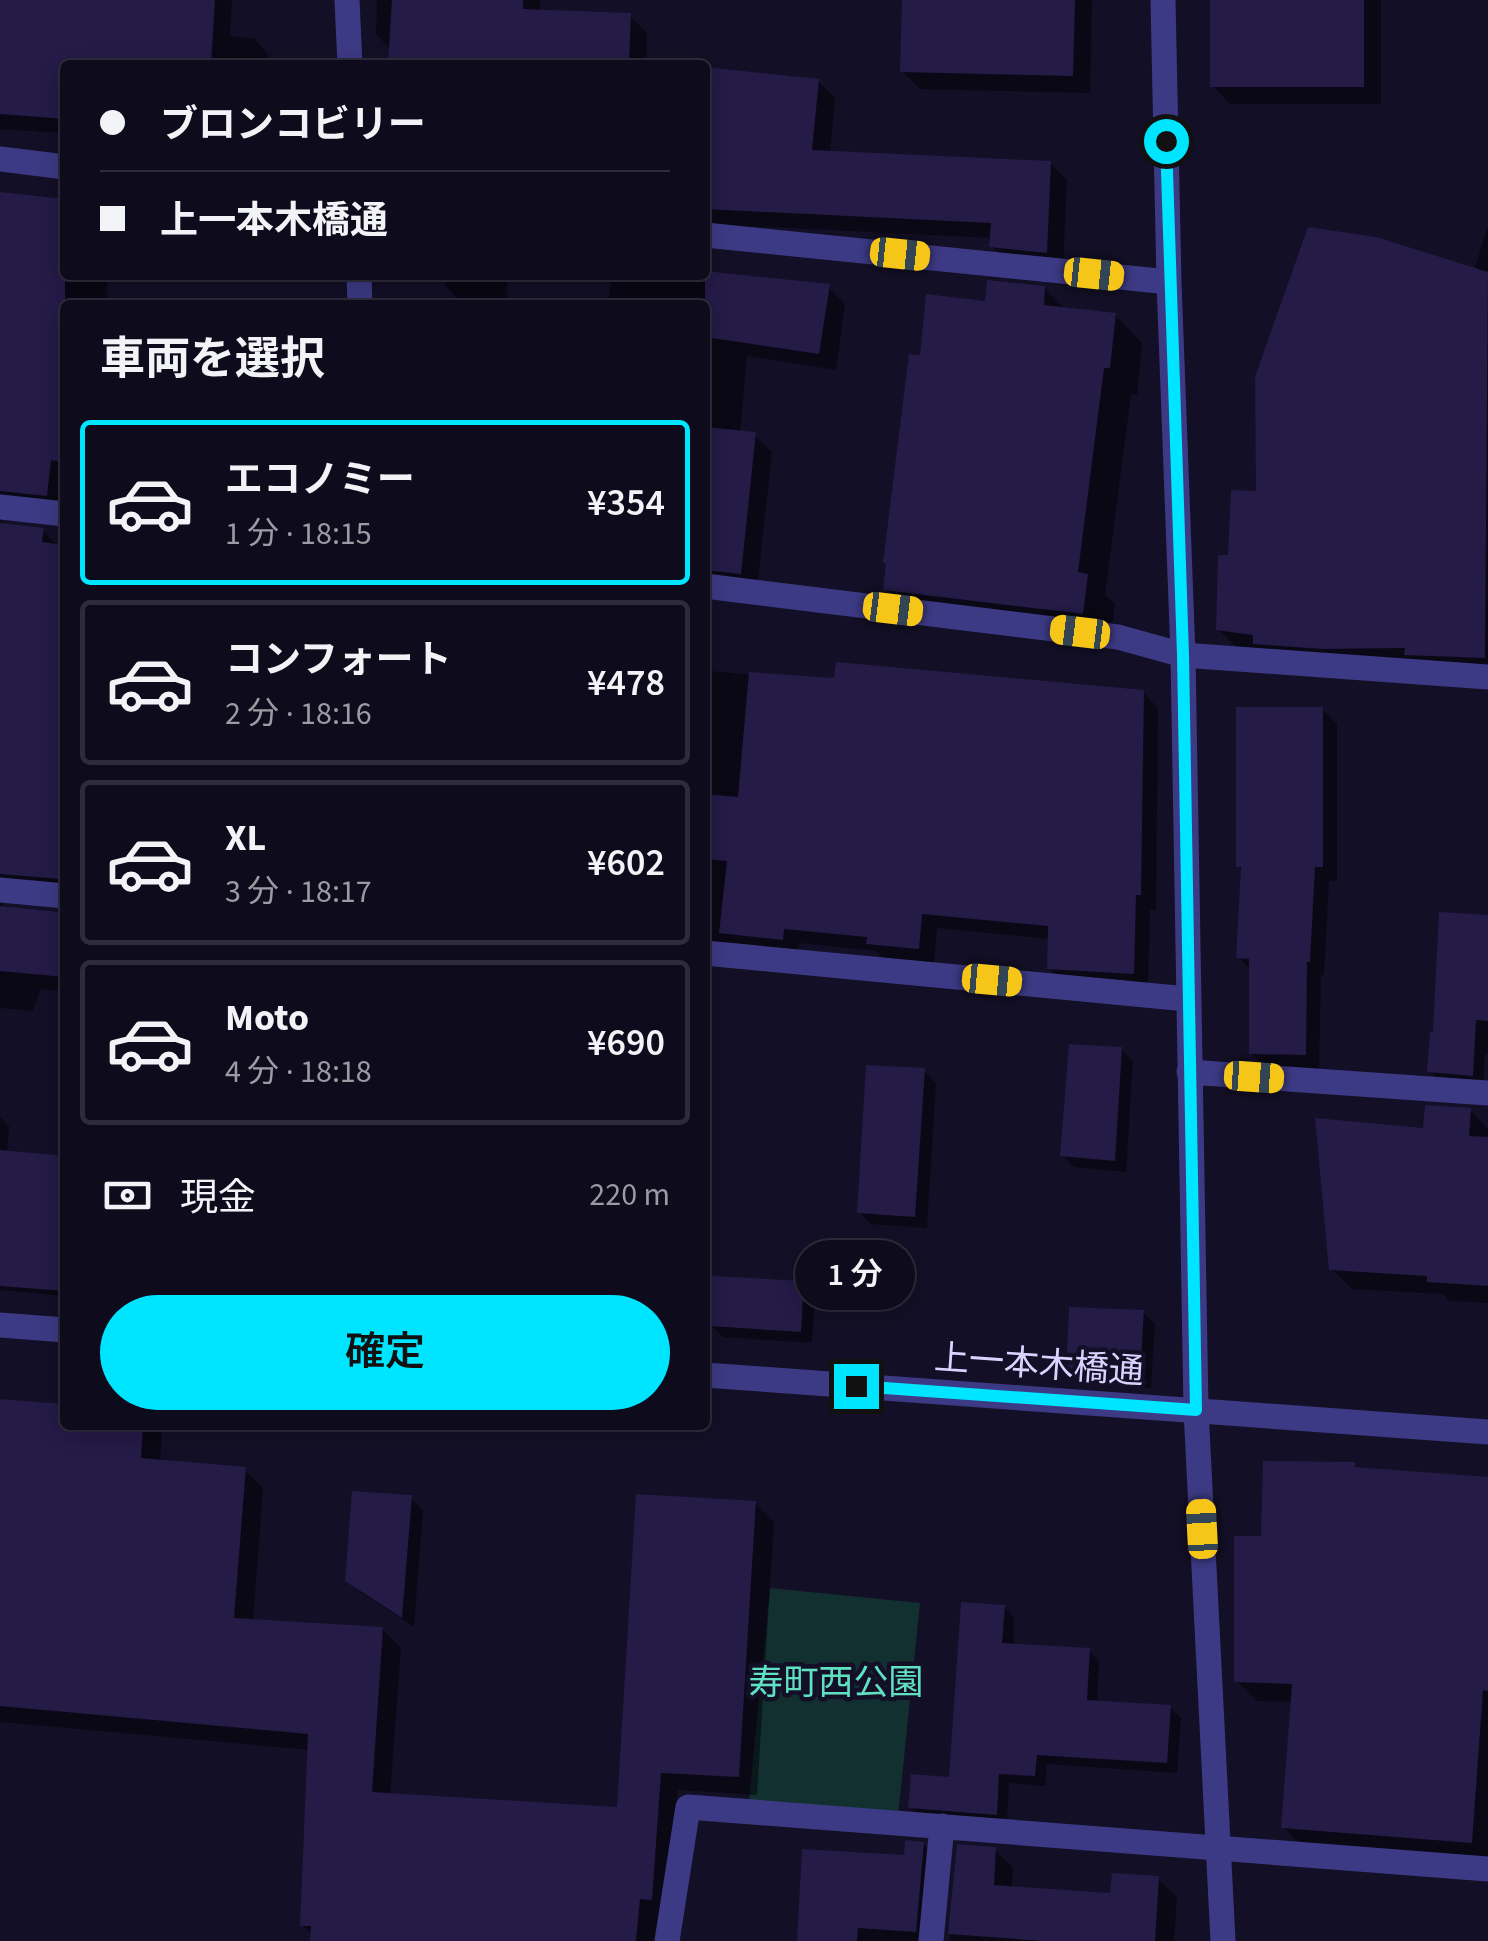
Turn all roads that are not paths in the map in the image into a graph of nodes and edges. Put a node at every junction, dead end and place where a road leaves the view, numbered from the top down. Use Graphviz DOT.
graph roads {
  1 [pos="347,0"];
  2 [pos="1163,0"];
  3 [pos="350,60"];
  4 [pos="0,160"];
  5 [pos="60,166"];
  6 [pos="710,236"];
  7 [pos="1169,282"];
  8 [pos="0,507"];
  9 [pos="60,513"];
  10 [pos="710,587"];
  11 [pos="1183,655"];
  12 [pos="1488,677"];
  13 [pos="0,890"];
  14 [pos="60,896"];
  15 [pos="710,953"];
  16 [pos="1187,998"];
  17 [pos="1189,1072"];
  18 [pos="1488,1094"];
  19 [pos="0,1325"];
  20 [pos="60,1330"];
  21 [pos="710,1375"];
  22 [pos="1196,1410"];
  23 [pos="1488,1432"];
  24 [pos="942,1826"];
  25 [pos="1218,1847"];
  26 [pos="1488,1869"];
  27 [pos="667,1941"];
  28 [pos="931,1941"];
  29 [pos="1223,1941"];
  1 -- 3 [label="street"];
  2 -- 7 [label="street"];
  4 -- 5 [label="street"];
  6 -- 7 [label="street"];
  7 -- 11 [label="street"];
  8 -- 9 [label="street"];
  10 -- 11 [label="street"];
  11 -- 12 [label="street"];
  11 -- 16 [label="street"];
  13 -- 14 [label="street"];
  15 -- 16 [label="street"];
  16 -- 17 [label="street"];
  17 -- 18 [label="street"];
  17 -- 22 [label="street"];
  19 -- 20 [label="street"];
  21 -- 22 [label="street, 上一本木橋通"];
  22 -- 23 [label="street, 上一本木橋通"];
  22 -- 25 [label="street"];
  24 -- 25 [label="street"];
  24 -- 27 [label="street"];
  24 -- 28 [label="street"];
  25 -- 26 [label="street"];
  25 -- 29 [label="street"];
}
